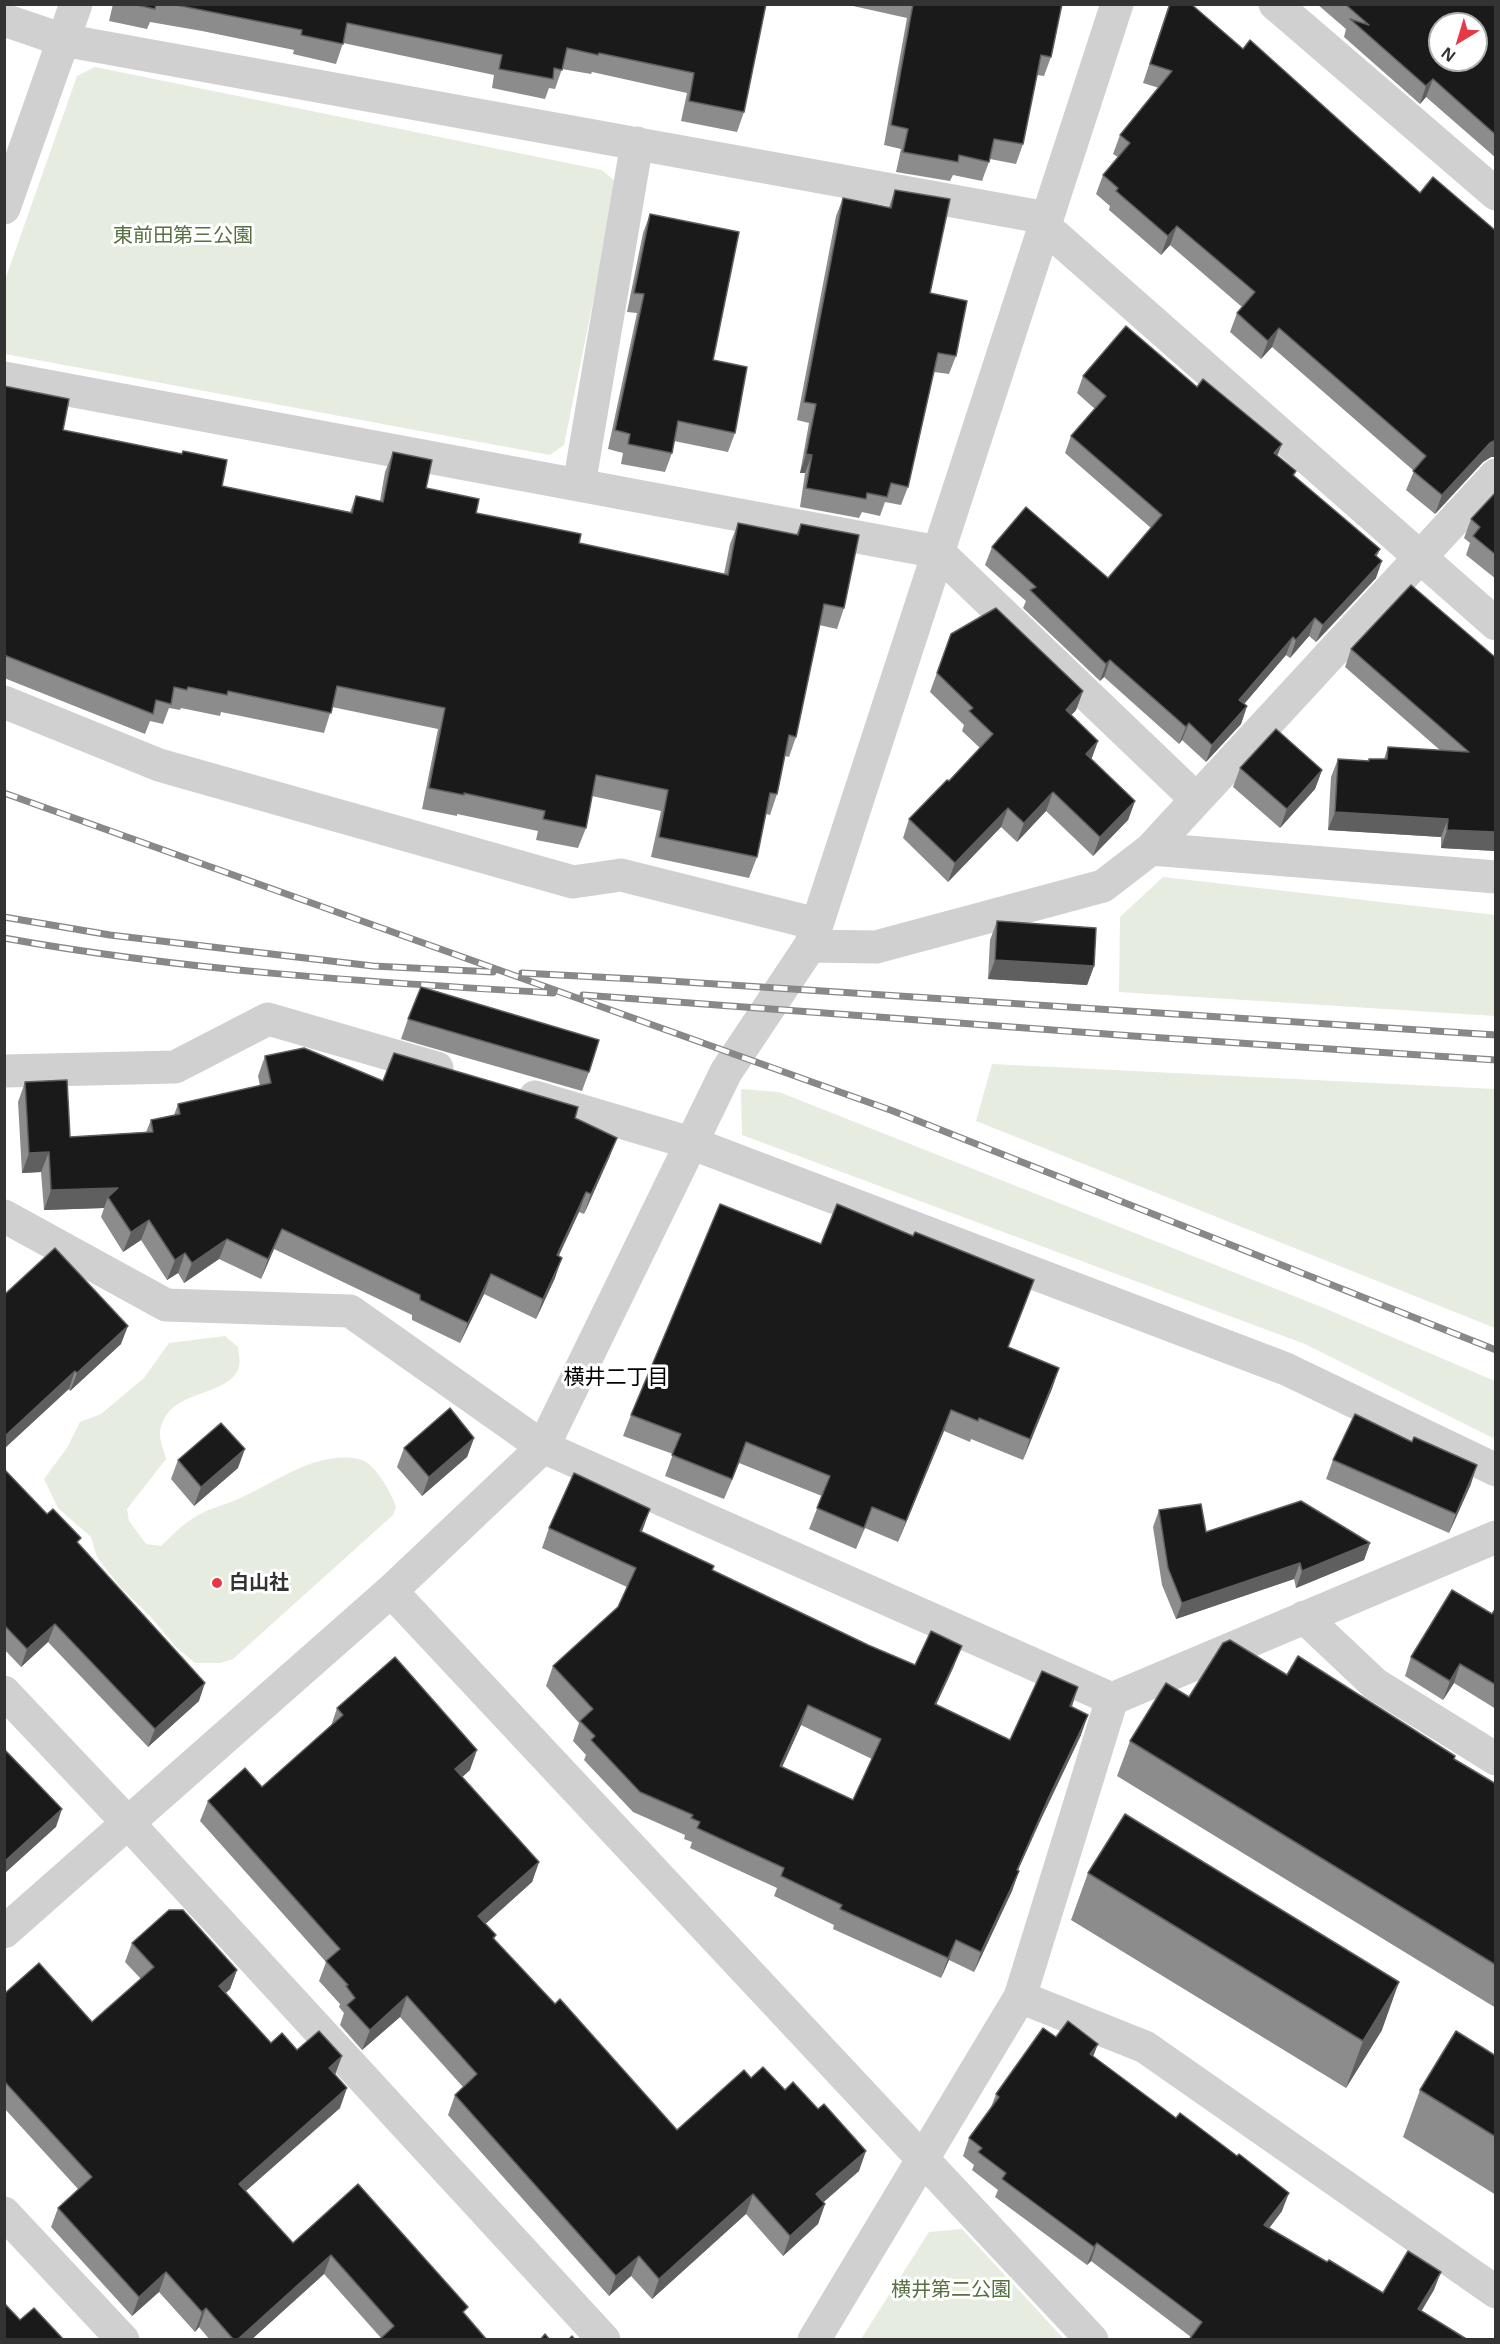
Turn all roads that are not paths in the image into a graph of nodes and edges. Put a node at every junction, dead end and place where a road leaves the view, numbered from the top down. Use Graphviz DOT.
graph roads {
  1 [pos="76,4"];
  2 [pos="1117,4"];
  3 [pos="1275,4"];
  4 [pos="4,20"];
  5 [pos="63,39"];
  6 [pos="637,143"];
  7 [pos="1496,194"];
  8 [pos="4,208"];
  9 [pos="1046,222"];
  10 [pos="4,378"];
  11 [pos="1496,475"];
  12 [pos="579,484"];
  13 [pos="938,552"];
  14 [pos="1420,557"];
  15 [pos="1496,624"];
  16 [pos="4,702"];
  17 [pos="1196,799"];
  18 [pos="1151,849"];
  19 [pos="1496,877"];
  20 [pos="814,935"];
  21 [pos="4,1071"];
  22 [pos="463,1076"];
  23 [pos="508,1089"];
  24 [pos="691,1143"];
  25 [pos="4,1216"];
  26 [pos="543,1447"];
  27 [pos="1496,1470"];
  28 [pos="1496,1537"];
  29 [pos="391,1591"];
  30 [pos="1304,1617"];
  31 [pos="4,1692"];
  32 [pos="1112,1699"];
  33 [pos="1496,1759"];
  34 [pos="129,1824"];
  35 [pos="4,1932"];
  36 [pos="1020,1997"];
  37 [pos="923,2158"];
  38 [pos="4,2213"];
  39 [pos="1496,2292"];
  40 [pos="123,2340"];
  41 [pos="604,2340"];
  42 [pos="814,2340"];
  43 [pos="1092,2340"];
  1 -- 5 [label="street"];
  2 -- 9 [label="street"];
  3 -- 7 [label="street"];
  4 -- 5 [label="street"];
  5 -- 6 [label="street"];
  5 -- 8 [label="street"];
  6 -- 9 [label="street"];
  6 -- 12 [label="street"];
  9 -- 13 [label="street"];
  9 -- 14 [label="street"];
  10 -- 12 [label="street"];
  11 -- 14 [label="street"];
  12 -- 13 [label="street"];
  13 -- 17 [label="street"];
  13 -- 20 [label="street"];
  14 -- 15 [label="street"];
  14 -- 17 [label="street"];
  16 -- 20 [label="street"];
  17 -- 18 [label="street"];
  18 -- 19 [label="street"];
  18 -- 20 [label="street"];
  20 -- 24 [label="street"];
  21 -- 22 [label="street"];
  23 -- 24 [label="street"];
  24 -- 26 [label="street"];
  24 -- 27 [label="street"];
  25 -- 26 [label="street"];
  26 -- 29 [label="street"];
  26 -- 32 [label="street"];
  28 -- 30 [label="street"];
  29 -- 34 [label="street"];
  29 -- 37 [label="street"];
  30 -- 32 [label="street"];
  30 -- 33 [label="street"];
  31 -- 34 [label="street"];
  32 -- 36 [label="street"];
  34 -- 35 [label="street"];
  34 -- 41 [label="street"];
  36 -- 37 [label="street"];
  36 -- 39 [label="street"];
  37 -- 42 [label="street"];
  37 -- 43 [label="street"];
  38 -- 40 [label="street"];
}
